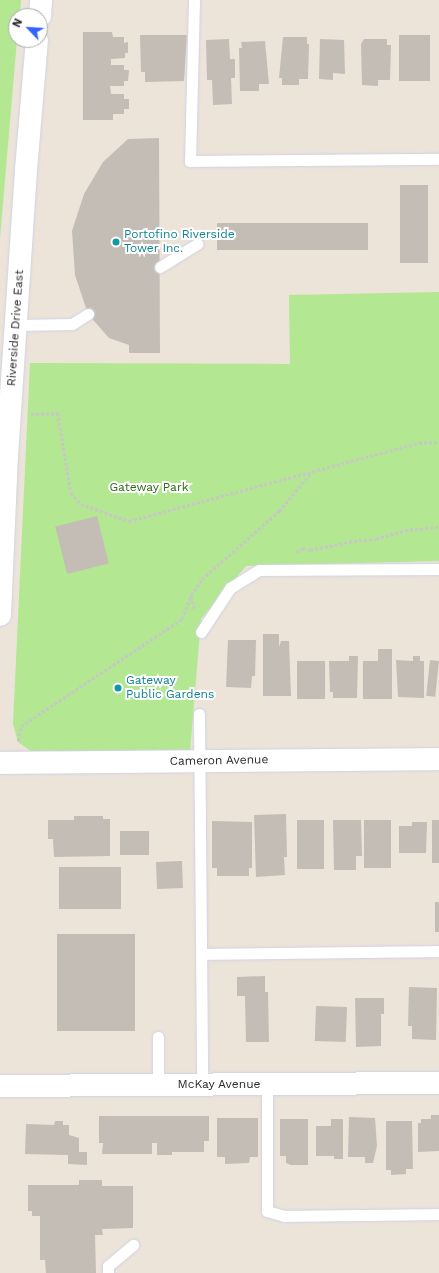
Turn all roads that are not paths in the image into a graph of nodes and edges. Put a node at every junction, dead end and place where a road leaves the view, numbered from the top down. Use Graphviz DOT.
graph roads {
  1 [pos="194,0"];
  2 [pos="36,48"];
  3 [pos="439,159"];
  4 [pos="197,244"];
  5 [pos="160,267"];
  6 [pos="88,314"];
  7 [pos="16,325"];
  8 [pos="439,570"];
  9 [pos="0,615"];
  10 [pos="201,632"];
  11 [pos="200,714"];
  12 [pos="439,759"];
  13 [pos="199,761"];
  14 [pos="0,763"];
  15 [pos="439,951"];
  16 [pos="201,954"];
  17 [pos="158,1037"];
  18 [pos="439,1083"];
  19 [pos="267,1084"];
  20 [pos="158,1085"];
  21 [pos="202,1085"];
  22 [pos="0,1086"];
  23 [pos="439,1214"];
  24 [pos="133,1245"];
  25 [pos="108,1273"];
  1 -- 3 [label="lane"];
  2 -- 7 [label="street, Riverside Drive East"];
  4 -- 5 [label="lane"];
  6 -- 7 [label="lane"];
  7 -- 9 [label="street, Riverside Drive East"];
  8 -- 10 [label="lane"];
  11 -- 13 [label="lane"];
  12 -- 13 [label="street, Cameron Avenue"];
  13 -- 14 [label="street, Cameron Avenue"];
  13 -- 16 [label="lane"];
  15 -- 16 [label="lane"];
  16 -- 21 [label="lane"];
  17 -- 20 [label="lane"];
  18 -- 19 [label="street, McKay Avenue"];
  19 -- 21 [label="street, McKay Avenue"];
  19 -- 23 [label="lane"];
  20 -- 21 [label="street, McKay Avenue"];
  20 -- 22 [label="street, McKay Avenue"];
  24 -- 25 [label="lane"];
}
